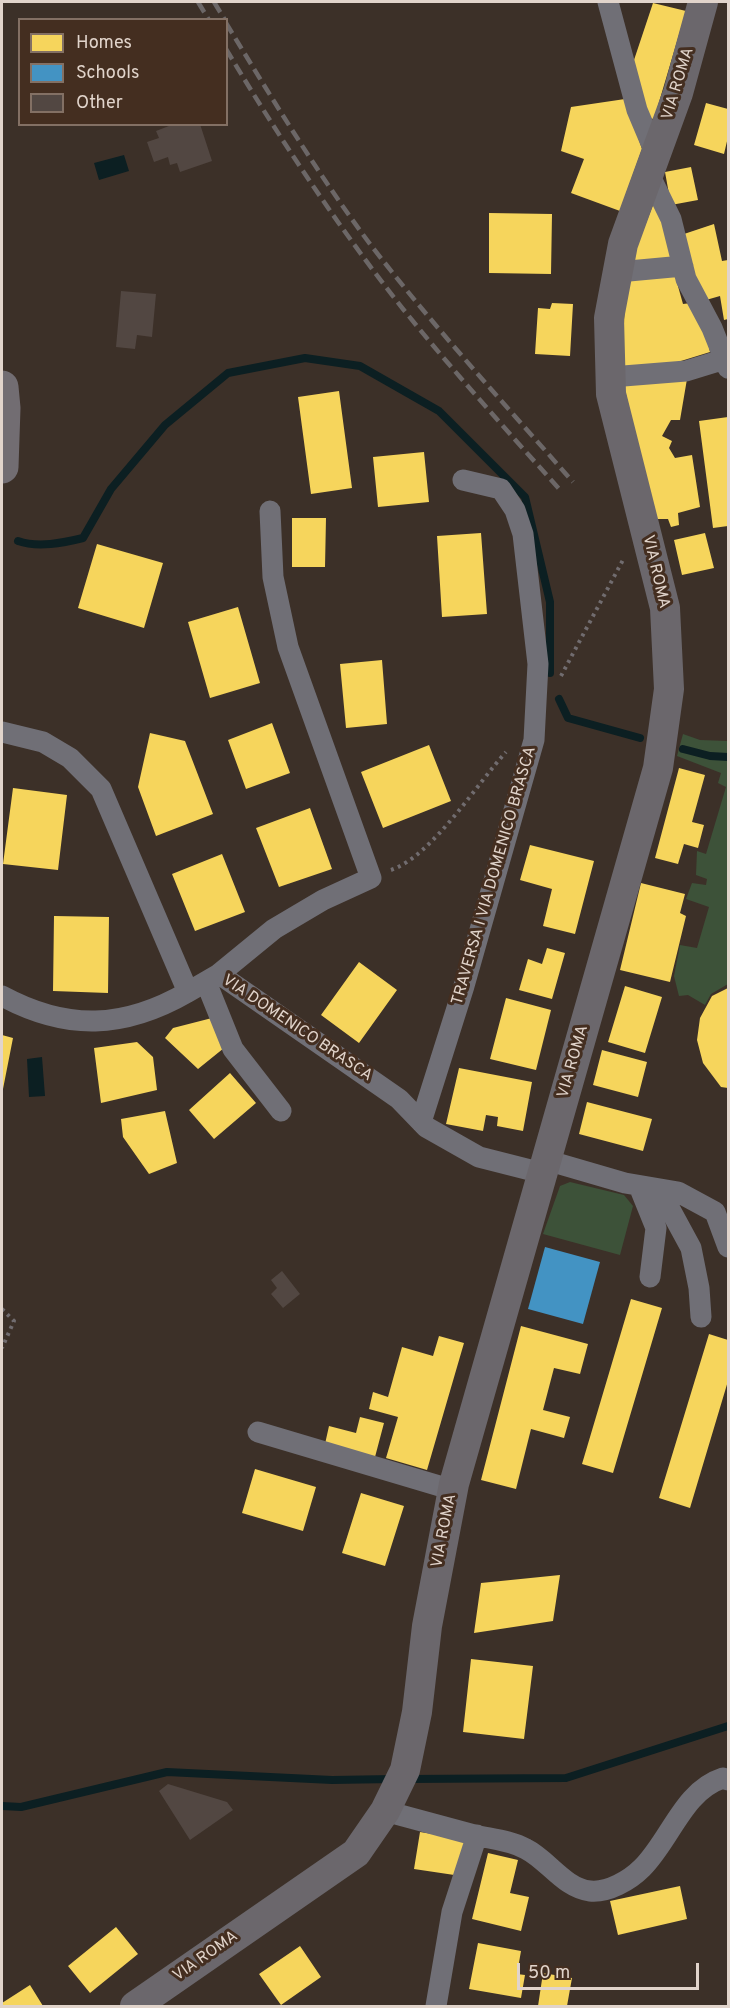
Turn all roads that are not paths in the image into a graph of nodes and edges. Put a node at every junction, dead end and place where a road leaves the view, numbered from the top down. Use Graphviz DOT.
graph roads {
  1 [pos="608,2"];
  2 [pos="703,2"];
  3 [pos="652,164"];
  4 [pos="683,266"];
  5 [pos="618,272"];
  6 [pos="727,364"];
  7 [pos="611,377"];
  8 [pos="2,387"];
  9 [pos="2,467"];
  10 [pos="464,480"];
  11 [pos="270,511"];
  12 [pos="2,732"];
  13 [pos="205,983"];
  14 [pos="2,996"];
  15 [pos="281,1111"];
  16 [pos="421,1122"];
  17 [pos="544,1167"];
  18 [pos="649,1187"];
  19 [pos="729,1247"];
  20 [pos="650,1277"];
  21 [pos="701,1317"];
  22 [pos="258,1432"];
  23 [pos="453,1490"];
  24 [pos="729,1780"];
  25 [pos="394,1792"];
  26 [pos="477,1835"];
  27 [pos="135,2007"];
  28 [pos="436,2007"];
  1 -- 3 [label="street"];
  2 -- 3 [label="street, VIA ROMA"];
  3 -- 4 [label="street"];
  3 -- 5 [label="street, VIA ROMA"];
  4 -- 5 [label="street"];
  4 -- 6 [label="street"];
  5 -- 7 [label="street, VIA ROMA"];
  6 -- 7 [label="street"];
  7 -- 17 [label="street, VIA ROMA"];
  8 -- 9 [label="main road"];
  10 -- 16 [label="street, TRAVERSA I VIA DOMENICO BRASCA"];
  11 -- 13 [label="street"];
  12 -- 13 [label="street"];
  13 -- 14 [label="street"];
  13 -- 15 [label="street"];
  13 -- 16 [label="street, VIA DOMENICO BRASCA"];
  16 -- 17 [label="street, VIA DOMENICO BRASCA"];
  17 -- 18 [label="street, VIA DOMENICO BRASCA"];
  17 -- 23 [label="street, VIA ROMA"];
  18 -- 19 [label="street, VIA DOMENICO BRASCA"];
  18 -- 20 [label="street"];
  18 -- 21 [label="street"];
  22 -- 23 [label="street"];
  23 -- 25 [label="street, VIA ROMA"];
  24 -- 26 [label="street"];
  25 -- 26 [label="street"];
  25 -- 27 [label="street, VIA ROMA"];
  26 -- 28 [label="street"];
}
